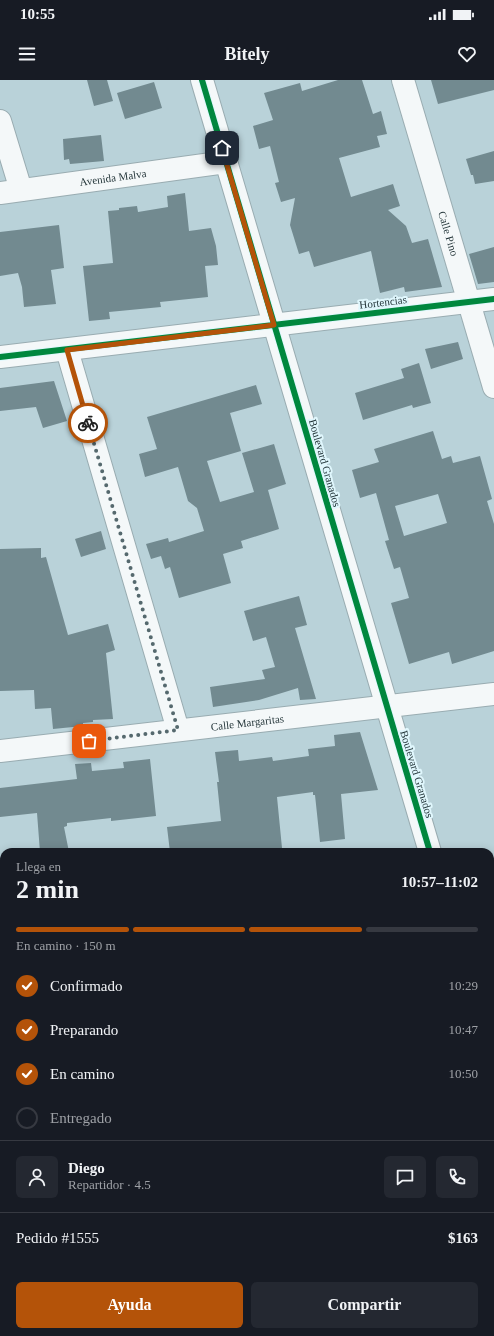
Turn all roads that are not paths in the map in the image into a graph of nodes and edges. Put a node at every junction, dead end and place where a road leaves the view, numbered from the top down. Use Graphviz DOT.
graph roads {
  1 [pos="202,80"];
  2 [pos="403,80"];
  3 [pos="0,121"];
  4 [pos="226,162"];
  5 [pos="10,191"];
  6 [pos="494,299"];
  7 [pos="469,302"];
  8 [pos="274,325"];
  9 [pos="67,350"];
  10 [pos="0,357"];
  11 [pos="494,387"];
  12 [pos="494,694"];
  13 [pos="387,706"];
  14 [pos="178,730"];
  15 [pos="0,751"];
  16 [pos="429,848"];
  1 -- 4 [label="street, Boulevard Granados"];
  2 -- 7 [label="street, Calle Pino"];
  3 -- 5 [label="street"];
  4 -- 5 [label="street, Avenida Malva"];
  4 -- 8 [label="street, Boulevard Granados"];
  6 -- 7 [label="street, Hortencias"];
  7 -- 8 [label="street, Hortencias"];
  7 -- 11 [label="street, Calle Pino"];
  8 -- 9 [label="street, Hortencias"];
  8 -- 13 [label="street, Boulevard Granados"];
  9 -- 10 [label="street, Hortencias"];
  9 -- 14 [label="street"];
  12 -- 13 [label="street, Calle Margaritas"];
  13 -- 14 [label="street, Calle Margaritas"];
  13 -- 16 [label="street, Boulevard Granados"];
  14 -- 15 [label="street, Calle Margaritas"];
}
